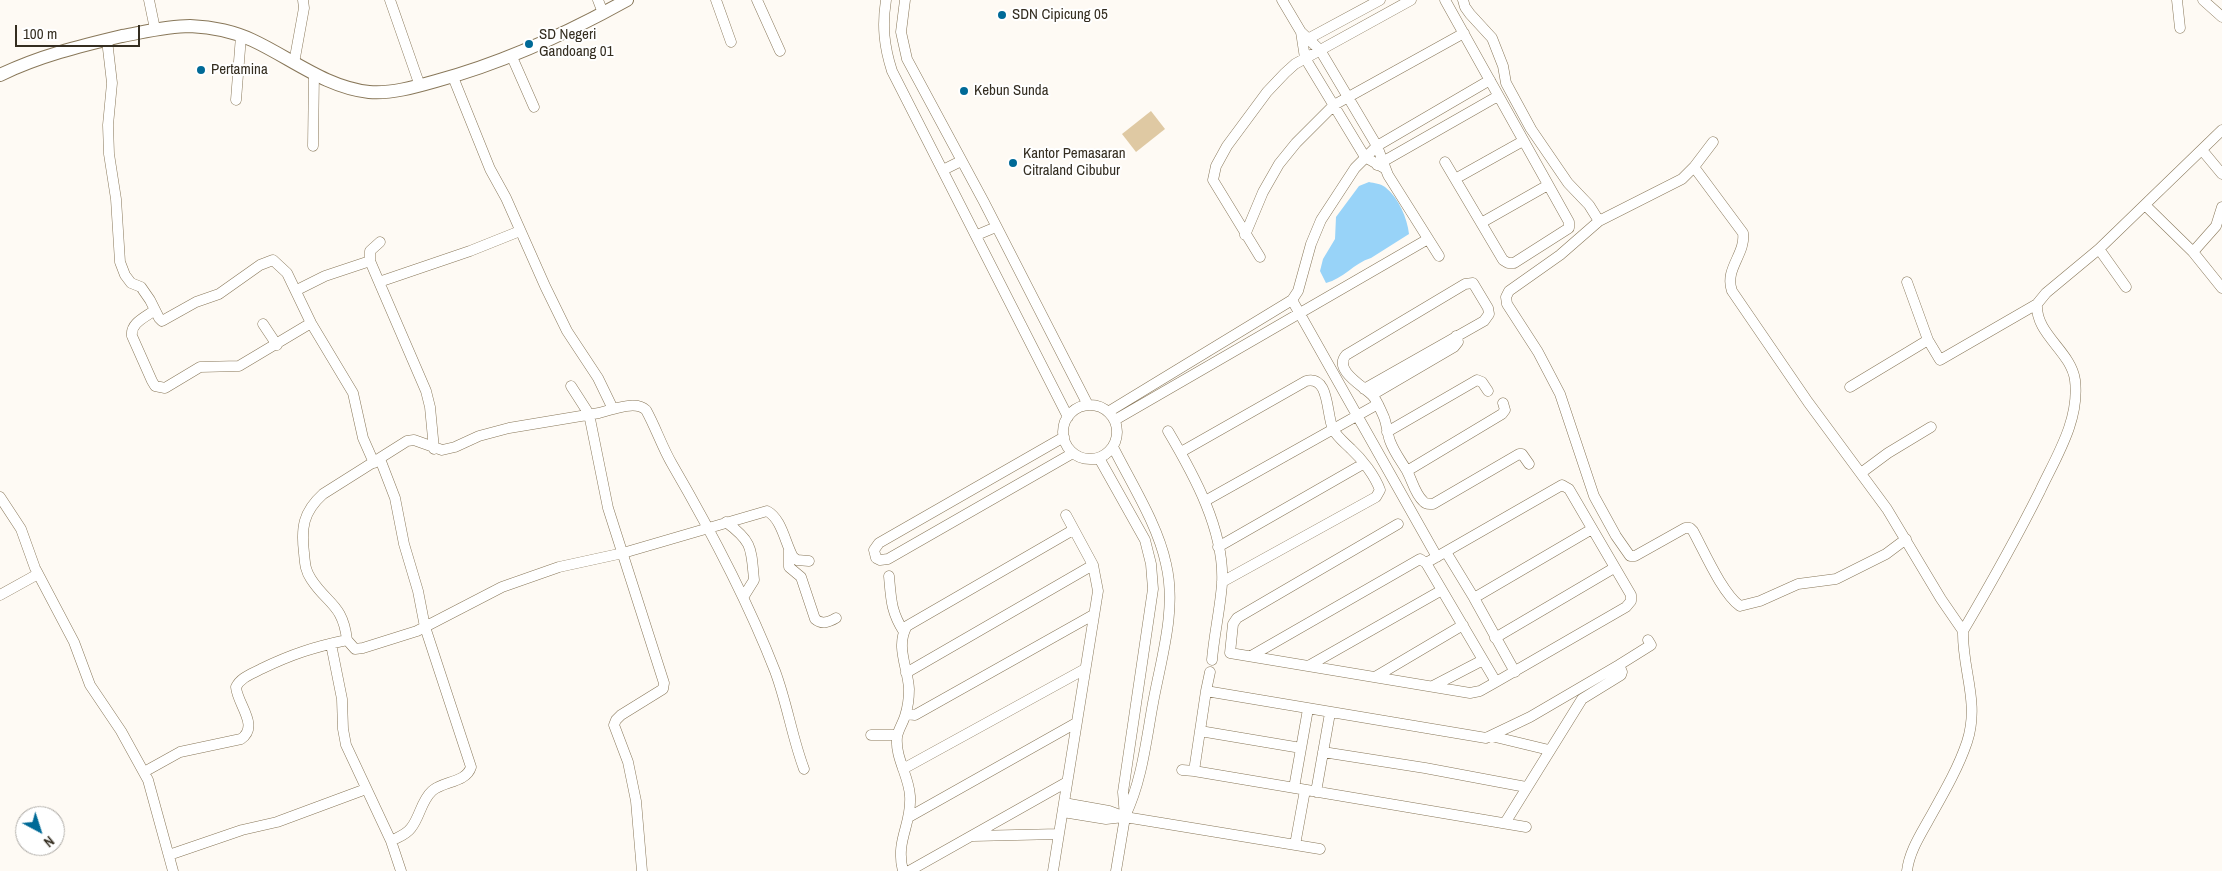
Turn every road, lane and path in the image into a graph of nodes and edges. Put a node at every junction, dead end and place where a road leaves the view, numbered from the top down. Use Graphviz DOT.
graph roads {
  1 [pos="149,0"];
  2 [pos="303,0"];
  3 [pos="390,0"];
  4 [pos="598,0"];
  5 [pos="627,0"];
  6 [pos="716,0"];
  7 [pos="757,0"];
  8 [pos="886,0"];
  9 [pos="905,0"];
  10 [pos="1282,0"];
  11 [pos="1380,0"];
  12 [pos="1410,0"];
  13 [pos="1445,0"];
  14 [pos="1463,0"];
  15 [pos="2177,0"];
  16 [pos="2202,0"];
  17 [pos="603,13"];
  18 [pos="2222,17"];
  19 [pos="2180,28"];
  20 [pos="155,29"];
  21 [pos="1464,33"];
  22 [pos="242,36"];
  23 [pos="1304,37"];
  24 [pos="107,40"];
  25 [pos="731,42"];
  26 [pos="1320,50"];
  27 [pos="780,51"];
  28 [pos="512,57"];
  29 [pos="1305,58"];
  30 [pos="294,63"];
  31 [pos="314,73"];
  32 [pos="0,75"];
  33 [pos="453,77"];
  34 [pos="1490,80"];
  35 [pos="420,86"];
  36 [pos="1498,96"];
  37 [pos="1347,98"];
  38 [pos="236,100"];
  39 [pos="1334,105"];
  40 [pos="534,107"];
  41 [pos="2222,130"];
  42 [pos="1523,140"];
  43 [pos="1713,142"];
  44 [pos="314,146"];
  45 [pos="1377,146"];
  46 [pos="2202,150"];
  47 [pos="1365,157"];
  48 [pos="961,161"];
  49 [pos="1445,162"];
  50 [pos="1381,164"];
  51 [pos="1694,167"];
  52 [pos="943,170"];
  53 [pos="2222,174"];
  54 [pos="1455,179"];
  55 [pos="1548,186"];
  56 [pos="2145,205"];
  57 [pos="2222,207"];
  58 [pos="1599,221"];
  59 [pos="1481,223"];
  60 [pos="996,227"];
  61 [pos="520,231"];
  62 [pos="977,235"];
  63 [pos="1245,236"];
  64 [pos="1428,239"];
  65 [pos="380,242"];
  66 [pos="2099,249"];
  67 [pos="2193,252"];
  68 [pos="1439,256"];
  69 [pos="1260,257"];
  70 [pos="370,261"];
  71 [pos="379,282"];
  72 [pos="1907,282"];
  73 [pos="2126,286"];
  74 [pos="2222,288"];
  75 [pos="297,290"];
  76 [pos="1292,300"];
  77 [pos="2037,304"];
  78 [pos="155,310"];
  79 [pos="1299,314"];
  80 [pos="312,323"];
  81 [pos="263,324"];
  82 [pos="1928,340"];
  83 [pos="277,345"];
  84 [pos="571,386"];
  85 [pos="1850,387"];
  86 [pos="1146,388"];
  87 [pos="1488,391"];
  88 [pos="1371,396"];
  89 [pos="1152,398"];
  90 [pos="1503,403"];
  91 [pos="1088,405"];
  92 [pos="613,409"];
  93 [pos="589,414"];
  94 [pos="1112,416"];
  95 [pos="1356,416"];
  96 [pos="1068,417"];
  97 [pos="1931,427"];
  98 [pos="1333,430"];
  99 [pos="1168,431"];
  100 [pos="1387,432"];
  101 [pos="1064,437"];
  102 [pos="1113,447"];
  103 [pos="434,449"];
  104 [pos="1180,452"];
  105 [pos="1073,453"];
  106 [pos="1100,458"];
  107 [pos="377,461"];
  108 [pos="1363,464"];
  109 [pos="1529,464"];
  110 [pos="1407,471"];
  111 [pos="1861,473"];
  112 [pos="0,497"];
  113 [pos="1205,501"];
  114 [pos="1066,515"];
  115 [pos="726,522"];
  116 [pos="1398,524"];
  117 [pos="707,527"];
  118 [pos="1592,529"];
  119 [pos="1073,530"];
  120 [pos="1906,539"];
  121 [pos="1218,547"];
  122 [pos="789,550"];
  123 [pos="623,553"];
  124 [pos="1441,555"];
  125 [pos="809,561"];
  126 [pos="1426,563"];
  127 [pos="1093,565"];
  128 [pos="1614,568"];
  129 [pos="38,574"];
  130 [pos="889,576"];
  131 [pos="1222,582"];
  132 [pos="1442,590"];
  133 [pos="0,595"];
  134 [pos="744,596"];
  135 [pos="1474,598"];
  136 [pos="1093,615"];
  137 [pos="836,618"];
  138 [pos="1463,625"];
  139 [pos="425,626"];
  140 [pos="1963,631"];
  141 [pos="904,632"];
  142 [pos="1495,638"];
  143 [pos="348,640"];
  144 [pos="1648,640"];
  145 [pos="331,644"];
  146 [pos="1252,656"];
  147 [pos="1212,660"];
  148 [pos="1483,660"];
  149 [pos="1310,665"];
  150 [pos="1085,669"];
  151 [pos="1210,672"];
  152 [pos="1515,672"];
  153 [pos="906,673"];
  154 [pos="1375,678"];
  155 [pos="1496,682"];
  156 [pos="1433,686"];
  157 [pos="1206,691"];
  158 [pos="1579,694"];
  159 [pos="1308,709"];
  160 [pos="1330,713"];
  161 [pos="906,714"];
  162 [pos="1076,723"];
  163 [pos="1200,731"];
  164 [pos="871,735"];
  165 [pos="897,735"];
  166 [pos="1491,736"];
  167 [pos="1301,748"];
  168 [pos="1549,750"];
  169 [pos="1323,752"];
  170 [pos="804,769"];
  171 [pos="903,769"];
  172 [pos="1182,770"];
  173 [pos="1194,771"];
  174 [pos="144,772"];
  175 [pos="1067,782"];
  176 [pos="1526,787"];
  177 [pos="1294,788"];
  178 [pos="366,789"];
  179 [pos="1310,791"];
  180 [pos="1064,807"];
  181 [pos="909,817"];
  182 [pos="1125,817"];
  183 [pos="1505,823"];
  184 [pos="1526,827"];
  185 [pos="1059,834"];
  186 [pos="970,836"];
  187 [pos="391,841"];
  188 [pos="1295,845"];
  189 [pos="1320,849"];
  190 [pos="169,855"];
  191 [pos="173,871"];
  192 [pos="401,871"];
  193 [pos="642,871"];
  194 [pos="903,871"];
  195 [pos="909,871"];
  196 [pos="1053,871"];
  197 [pos="1118,871"];
  198 [pos="1907,871"];
  1 -- 20 [label="street"];
  2 -- 30 [label="street"];
  3 -- 35 [label="street"];
  4 -- 17 [label="street"];
  5 -- 17 [label="main road"];
  6 -- 25 [label="street"];
  7 -- 27 [label="street"];
  8 -- 52 [label="street"];
  9 -- 48 [label="street"];
  10 -- 23 [label="street"];
  11 -- 23 [label="street"];
  12 -- 26 [label="street"];
  13 -- 21 [label="street"];
  14 -- 58 [label="street"];
  15 -- 19 [label="street"];
  16 -- 18 [label="street"];
  17 -- 28 [label="main road"];
  20 -- 22 [label="main road"];
  20 -- 24 [label="main road"];
  21 -- 34 [label="street"];
  21 -- 37 [label="street"];
  22 -- 30 [label="main road"];
  22 -- 38 [label="street"];
  23 -- 26 [label="street"];
  23 -- 29 [label="street"];
  24 -- 32 [label="main road"];
  24 -- 78 [label="street"];
  26 -- 29 [label="street"];
  26 -- 37 [label="street"];
  28 -- 33 [label="main road"];
  28 -- 40 [label="street"];
  29 -- 39 [label="street"];
  29 -- 63 [label="street"];
  30 -- 31 [label="main road"];
  31 -- 35 [label="main road"];
  31 -- 44 [label="street"];
  33 -- 35 [label="main road"];
  33 -- 61 [label="street"];
  34 -- 36 [label="street"];
  34 -- 45 [label="street"];
  36 -- 42 [label="street"];
  36 -- 50 [label="street"];
  37 -- 39 [label="street"];
  37 -- 45 [label="street"];
  39 -- 47 [label="street"];
  39 -- 63 [label="street"];
  41 -- 46 [label="street"];
  42 -- 54 [label="street"];
  42 -- 55 [label="street"];
  43 -- 51 [label="street"];
  45 -- 47 [label="street"];
  45 -- 50 [label="street"];
  46 -- 53 [label="street"];
  46 -- 56 [label="street"];
  47 -- 50 [label="street"];
  47 -- 76 [label="street"];
  48 -- 52 [label="street"];
  48 -- 60 [label="street"];
  49 -- 54 [label="street"];
  50 -- 64 [label="street"];
  51 -- 58 [label="street"];
  51 -- 111 [label="street"];
  52 -- 62 [label="street"];
  54 -- 59 [label="street"];
  55 -- 59 [label="street"];
  55 -- 59 [label="street"];
  56 -- 66 [label="street"];
  56 -- 67 [label="street"];
  57 -- 67 [label="street"];
  58 -- 120 [label="street"];
  60 -- 62 [label="street"];
  60 -- 91 [label="street"];
  61 -- 71 [label="street"];
  61 -- 92 [label="street"];
  62 -- 96 [label="street"];
  63 -- 69 [label="street"];
  64 -- 68 [label="street"];
  64 -- 79 [label="street"];
  65 -- 70 [label="street"];
  66 -- 73 [label="street"];
  66 -- 77 [label="street"];
  67 -- 74 [label="street"];
  70 -- 71 [label="street"];
  70 -- 75 [label="street"];
  71 -- 103 [label="street"];
  72 -- 82 [label="street"];
  75 -- 78 [label="street"];
  75 -- 80 [label="street"];
  76 -- 79 [label="street"];
  76 -- 86 [label="street"];
  77 -- 82 [label="street"];
  77 -- 140 [label="street"];
  78 -- 83 [label="street"];
  79 -- 89 [label="street"];
  79 -- 95 [label="street"];
  80 -- 83 [label="street"];
  80 -- 107 [label="street"];
  81 -- 83 [label="street"];
  82 -- 85 [label="street"];
  84 -- 93 [label="street"];
  86 -- 89 [label="street"];
  86 -- 94 [label="street"];
  87 -- 100 [label="street"];
  88 -- 88 [label="street"];
  88 -- 95 [label="street"];
  88 -- 100 [label="street"];
  89 -- 94 [label="street"];
  90 -- 110 [label="street"];
  91 -- 94 [label="street"];
  91 -- 96 [label="street"];
  92 -- 93 [label="street"];
  92 -- 117 [label="street"];
  93 -- 103 [label="street"];
  93 -- 123 [label="street"];
  94 -- 102 [label="street"];
  95 -- 98 [label="street"];
  95 -- 124 [label="street"];
  96 -- 101 [label="street"];
  97 -- 111 [label="street"];
  98 -- 104 [label="street"];
  98 -- 108 [label="street"];
  98 -- 113 [label="street"];
  99 -- 104 [label="street"];
  100 -- 110 [label="street"];
  101 -- 105 [label="street"];
  101 -- 105 [label="street"];
  102 -- 106 [label="street"];
  102 -- 182 [label="street"];
  103 -- 107 [label="street"];
  104 -- 113 [label="street"];
  105 -- 106 [label="street"];
  106 -- 182 [label="street"];
  107 -- 139 [label="street"];
  107 -- 143 [label="street"];
  108 -- 121 [label="street"];
  108 -- 131 [label="street"];
  109 -- 110 [label="street"];
  111 -- 120 [label="street"];
  112 -- 129 [label="street"];
  113 -- 121 [label="street"];
  114 -- 119 [label="street"];
  115 -- 117 [label="street"];
  115 -- 122 [label="street"];
  115 -- 134 [label="street"];
  116 -- 146 [label="street"];
  117 -- 123 [label="street"];
  117 -- 134 [label="street"];
  118 -- 124 [label="street"];
  118 -- 128 [label="street"];
  118 -- 135 [label="street"];
  119 -- 127 [label="street"];
  119 -- 141 [label="street"];
  120 -- 140 [label="street"];
  121 -- 131 [label="street"];
  122 -- 125 [label="street"];
  122 -- 137 [label="street"];
  123 -- 139 [label="street"];
  123 -- 193 [label="street"];
  124 -- 126 [label="street"];
  124 -- 135 [label="street"];
  126 -- 132 [label="street"];
  126 -- 146 [label="street"];
  127 -- 136 [label="street"];
  127 -- 153 [label="street"];
  128 -- 142 [label="street"];
  128 -- 152 [label="street"];
  129 -- 133 [label="street"];
  129 -- 174 [label="street"];
  130 -- 141 [label="street"];
  131 -- 147 [label="street"];
  132 -- 138 [label="street"];
  132 -- 149 [label="street"];
  134 -- 170 [label="street"];
  135 -- 142 [label="street"];
  136 -- 150 [label="street"];
  136 -- 161 [label="street"];
  138 -- 148 [label="street"];
  138 -- 154 [label="street"];
  139 -- 143 [label="street"];
  139 -- 187 [label="street"];
  140 -- 198 [label="street"];
  141 -- 153 [label="street"];
  142 -- 152 [label="street"];
  143 -- 145 [label="street"];
  144 -- 158 [label="street"];
  145 -- 174 [label="street"];
  145 -- 178 [label="street"];
  146 -- 149 [label="street"];
  148 -- 155 [label="street"];
  148 -- 156 [label="street"];
  149 -- 154 [label="street"];
  150 -- 162 [label="street"];
  150 -- 171 [label="street"];
  151 -- 157 [label="street"];
  152 -- 155 [label="street"];
  153 -- 161 [label="street"];
  154 -- 156 [label="street"];
  155 -- 156 [label="street"];
  157 -- 159 [label="street"];
  157 -- 163 [label="street"];
  158 -- 166 [label="street"];
  158 -- 168 [label="street"];
  159 -- 160 [label="street"];
  159 -- 167 [label="street"];
  160 -- 166 [label="street"];
  160 -- 169 [label="street"];
  161 -- 165 [label="street"];
  162 -- 175 [label="street"];
  162 -- 181 [label="street"];
  163 -- 167 [label="street"];
  163 -- 173 [label="street"];
  164 -- 165 [label="street"];
  165 -- 171 [label="street"];
  166 -- 168 [label="street"];
  167 -- 177 [label="street"];
  168 -- 176 [label="street"];
  169 -- 176 [label="street"];
  169 -- 179 [label="street"];
  171 -- 181 [label="street"];
  172 -- 173 [label="street"];
  173 -- 177 [label="street"];
  174 -- 190 [label="street"];
  175 -- 180 [label="street"];
  175 -- 186 [label="street"];
  176 -- 183 [label="street"];
  177 -- 179 [label="street"];
  178 -- 187 [label="street"];
  178 -- 190 [label="street"];
  179 -- 183 [label="street"];
  179 -- 188 [label="street"];
  180 -- 182 [label="street"];
  180 -- 185 [label="street"];
  181 -- 194 [label="street"];
  182 -- 188 [label="street"];
  182 -- 197 [label="street"];
  183 -- 184 [label="street"];
  185 -- 186 [label="street"];
  185 -- 196 [label="street"];
  186 -- 195 [label="street"];
  187 -- 192 [label="street"];
  188 -- 189 [label="street"];
  190 -- 191 [label="street"];
}
